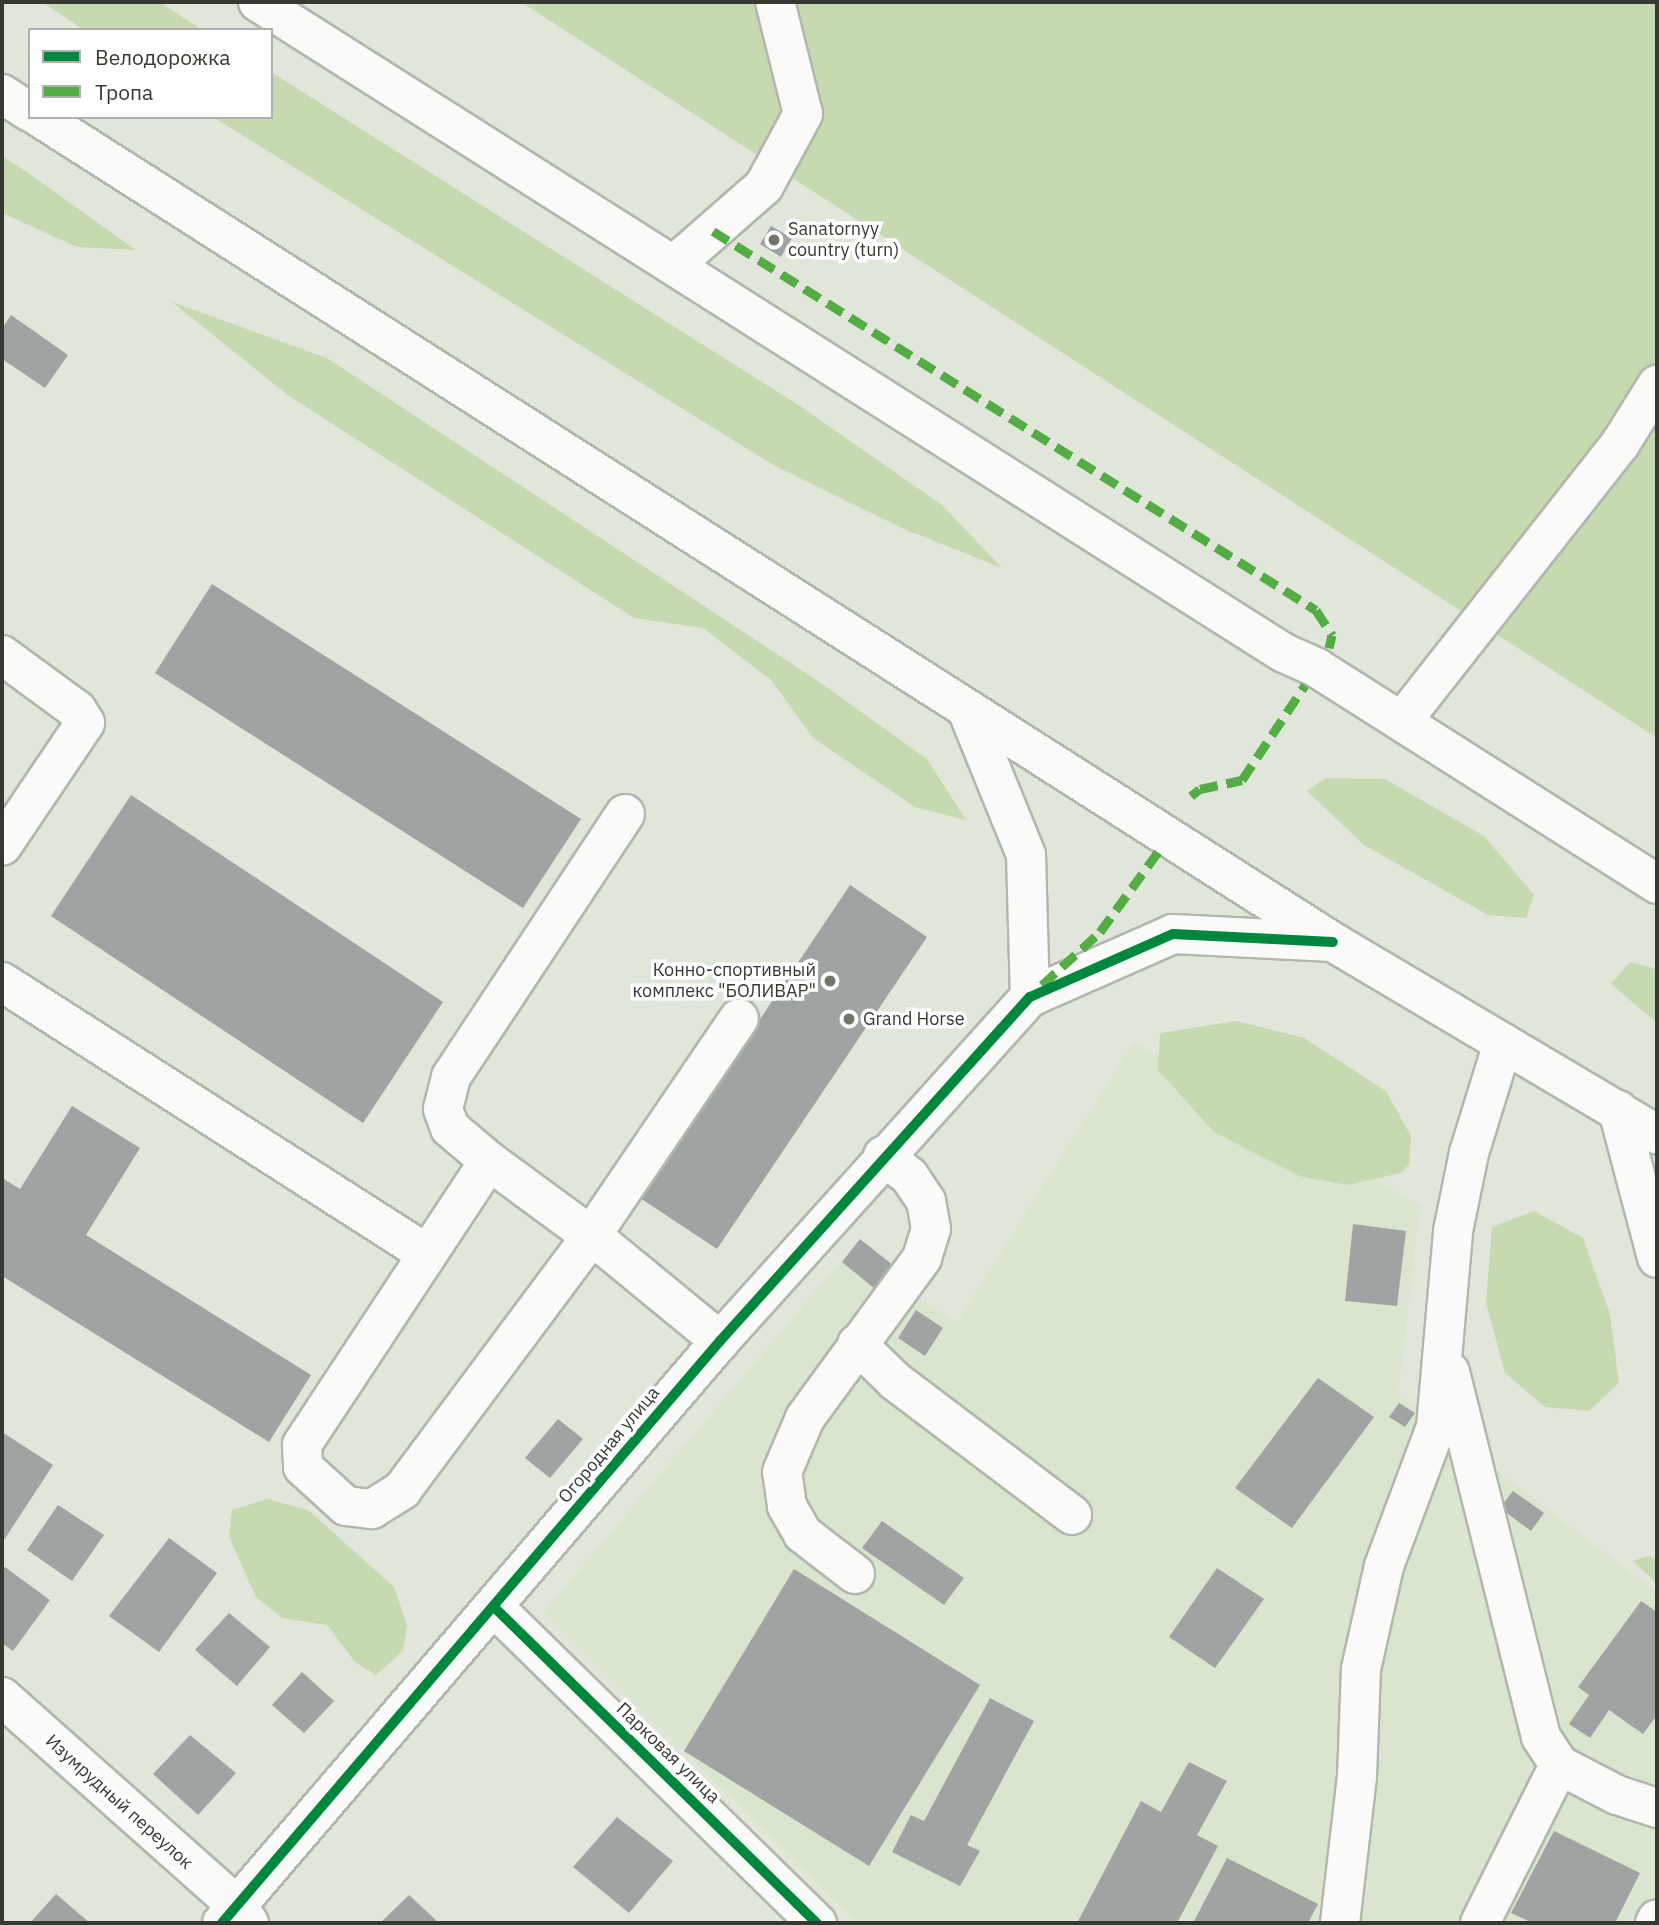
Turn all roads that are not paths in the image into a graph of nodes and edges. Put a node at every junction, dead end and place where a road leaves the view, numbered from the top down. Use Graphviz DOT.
graph roads {
  1 [pos="257,2"];
  2 [pos="775,2"];
  3 [pos="2,94"];
  4 [pos="28,110"];
  5 [pos="42,119"];
  6 [pos="675,264"];
  7 [pos="1657,385"];
  8 [pos="2,655"];
  9 [pos="968,712"];
  10 [pos="1402,721"];
  11 [pos="625,814"];
  12 [pos="2,846"];
  13 [pos="1657,884"];
  14 [pos="1333,942"];
  15 [pos="2,982"];
  16 [pos="1030,997"];
  17 [pos="739,1018"];
  18 [pos="1503,1043"];
  19 [pos="1618,1110"];
  20 [pos="1657,1134"];
  21 [pos="883,1156"];
  22 [pos="489,1161"];
  23 [pos="592,1236"];
  24 [pos="427,1254"];
  25 [pos="1657,1258"];
  26 [pos="720,1341"];
  27 [pos="857,1344"];
  28 [pos="1443,1350"];
  29 [pos="1072,1515"];
  30 [pos="855,1574"];
  31 [pos="494,1607"];
  32 [pos="2,1697"];
  33 [pos="1559,1765"];
  34 [pos="1657,1808"];
  35 [pos="236,1917"];
  36 [pos="817,1923"];
  37 [pos="1340,1923"];
  38 [pos="1480,1923"];
  1 -- 6 [label="main road"];
  2 -- 6 [label="main road"];
  3 -- 4 [label="main road"];
  5 -- 9 [label="main road"];
  6 -- 10 [label="main road"];
  7 -- 10 [label="main road"];
  8 -- 12 [label="main road"];
  9 -- 14 [label="main road"];
  9 -- 16 [label="main road"];
  10 -- 13 [label="main road"];
  11 -- 22 [label="main road"];
  14 -- 16 [label="main road"];
  14 -- 18 [label="main road"];
  15 -- 24 [label="main road"];
  16 -- 21 [label="main road, Огородная улица"];
  17 -- 23 [label="main road"];
  18 -- 19 [label="main road"];
  18 -- 28 [label="main road"];
  19 -- 20 [label="main road"];
  19 -- 25 [label="main road"];
  21 -- 26 [label="main road, Огородная улица"];
  21 -- 27 [label="main road"];
  22 -- 23 [label="main road"];
  22 -- 24 [label="main road"];
  23 -- 24 [label="main road"];
  23 -- 26 [label="main road"];
  26 -- 31 [label="main road, Огородная улица"];
  27 -- 29 [label="main road"];
  27 -- 30 [label="main road"];
  28 -- 33 [label="main road"];
  28 -- 37 [label="main road"];
  31 -- 35 [label="main road, Огородная улица"];
  31 -- 36 [label="main road, Парковая улица"];
  32 -- 35 [label="main road, Изумрудный переулок"];
  33 -- 34 [label="main road"];
  33 -- 38 [label="main road"];
}
